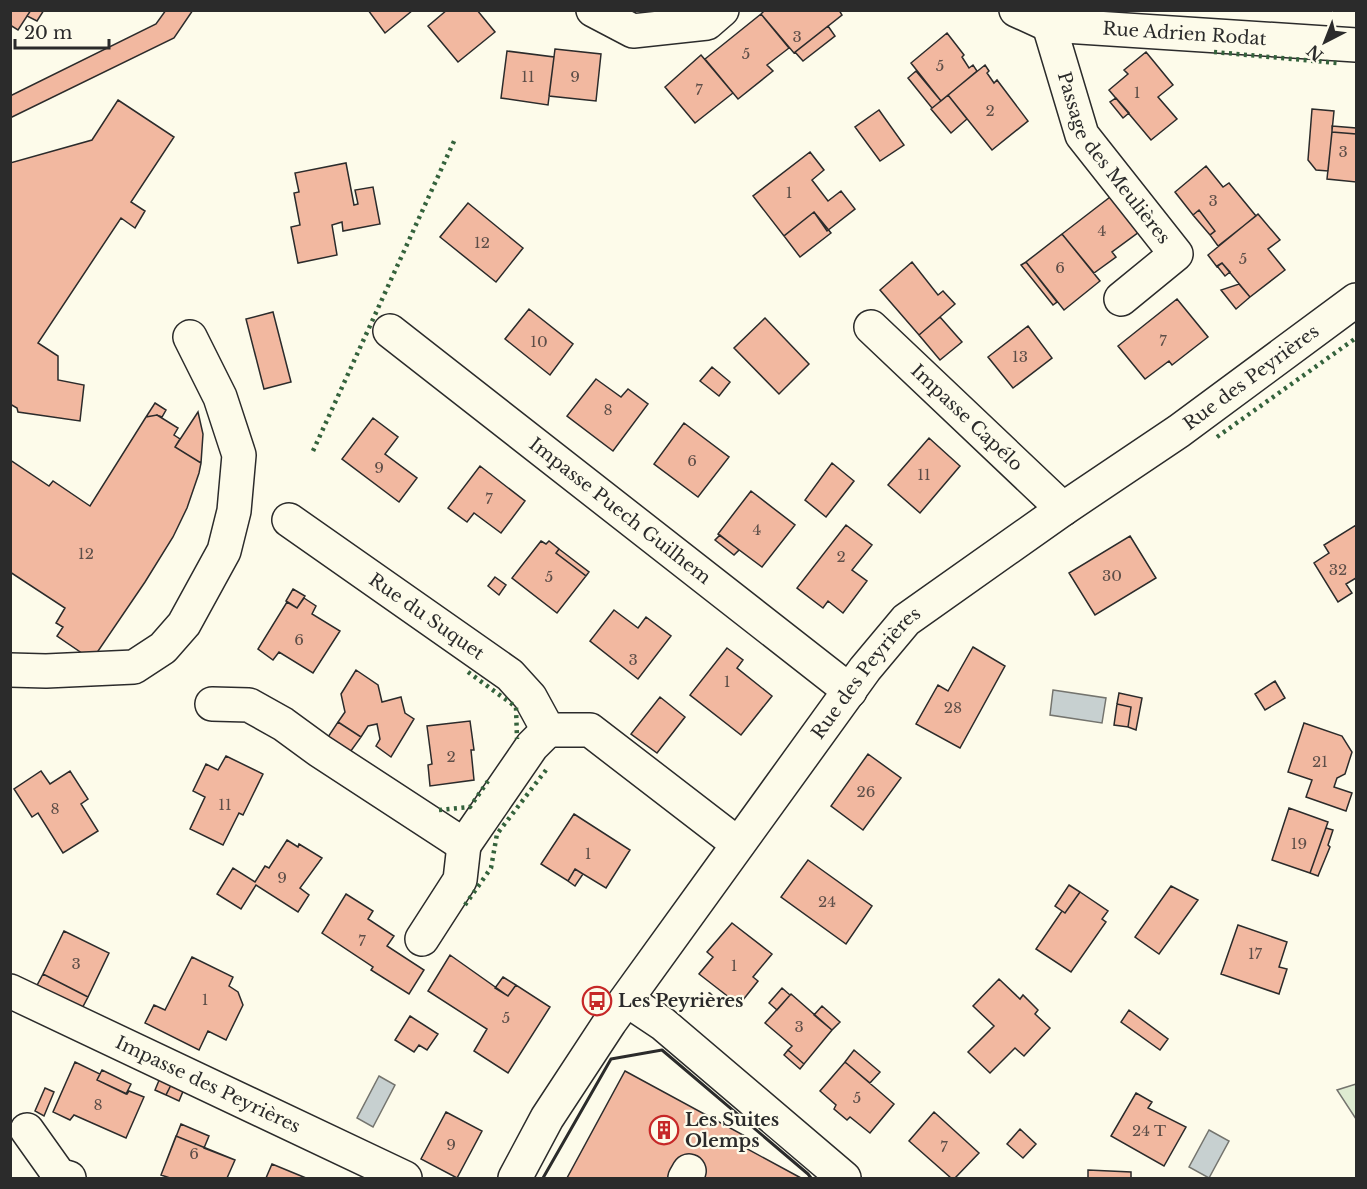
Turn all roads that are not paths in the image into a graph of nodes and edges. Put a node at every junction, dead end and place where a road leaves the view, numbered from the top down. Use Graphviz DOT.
graph roads {
  1 [pos="594,10"];
  2 [pos="722,10"];
  3 [pos="1016,10"];
  4 [pos="1049,25"];
  5 [pos="1356,45"];
  6 [pos="1121,299"];
  7 [pos="1356,300"];
  8 [pos="871,327"];
  9 [pos="390,331"];
  10 [pos="190,338"];
  11 [pos="1063,509"];
  12 [pos="289,519"];
  13 [pos="10,670"];
  14 [pos="850,691"];
  15 [pos="212,704"];
  16 [pos="548,730"];
  17 [pos="738,844"];
  18 [pos="464,845"];
  19 [pos="422,939"];
  20 [pos="10,991"];
  21 [pos="627,1000"];
  22 [pos="27,1130"];
  23 [pos="69,1179"];
  24 [pos="405,1179"];
  25 [pos="515,1179"];
  26 [pos="844,1179"];
  1 -- 2 [label="street"];
  3 -- 4 [label="street, Rue Adrien Rodat"];
  4 -- 5 [label="street, Rue Adrien Rodat"];
  4 -- 6 [label="street, Passage des Meulières"];
  7 -- 11 [label="street, Rue des Peyrières"];
  8 -- 11 [label="street, Impasse Capélo"];
  9 -- 14 [label="street, Impasse Puech Guilhem"];
  10 -- 13 [label="street"];
  11 -- 14 [label="street, Rue des Peyrières"];
  12 -- 16 [label="street, Rue du Suquet"];
  14 -- 17 [label="street, Rue des Peyrières"];
  15 -- 18 [label="street"];
  16 -- 17 [label="street"];
  16 -- 18 [label="street"];
  17 -- 21 [label="street, Rue des Peyrières"];
  18 -- 19 [label="street"];
  20 -- 24 [label="street, Impasse des Peyrières"];
  21 -- 25 [label="street, Rue des Peyrières"];
  21 -- 26 [label="street"];
  22 -- 23 [label="street"];
}
